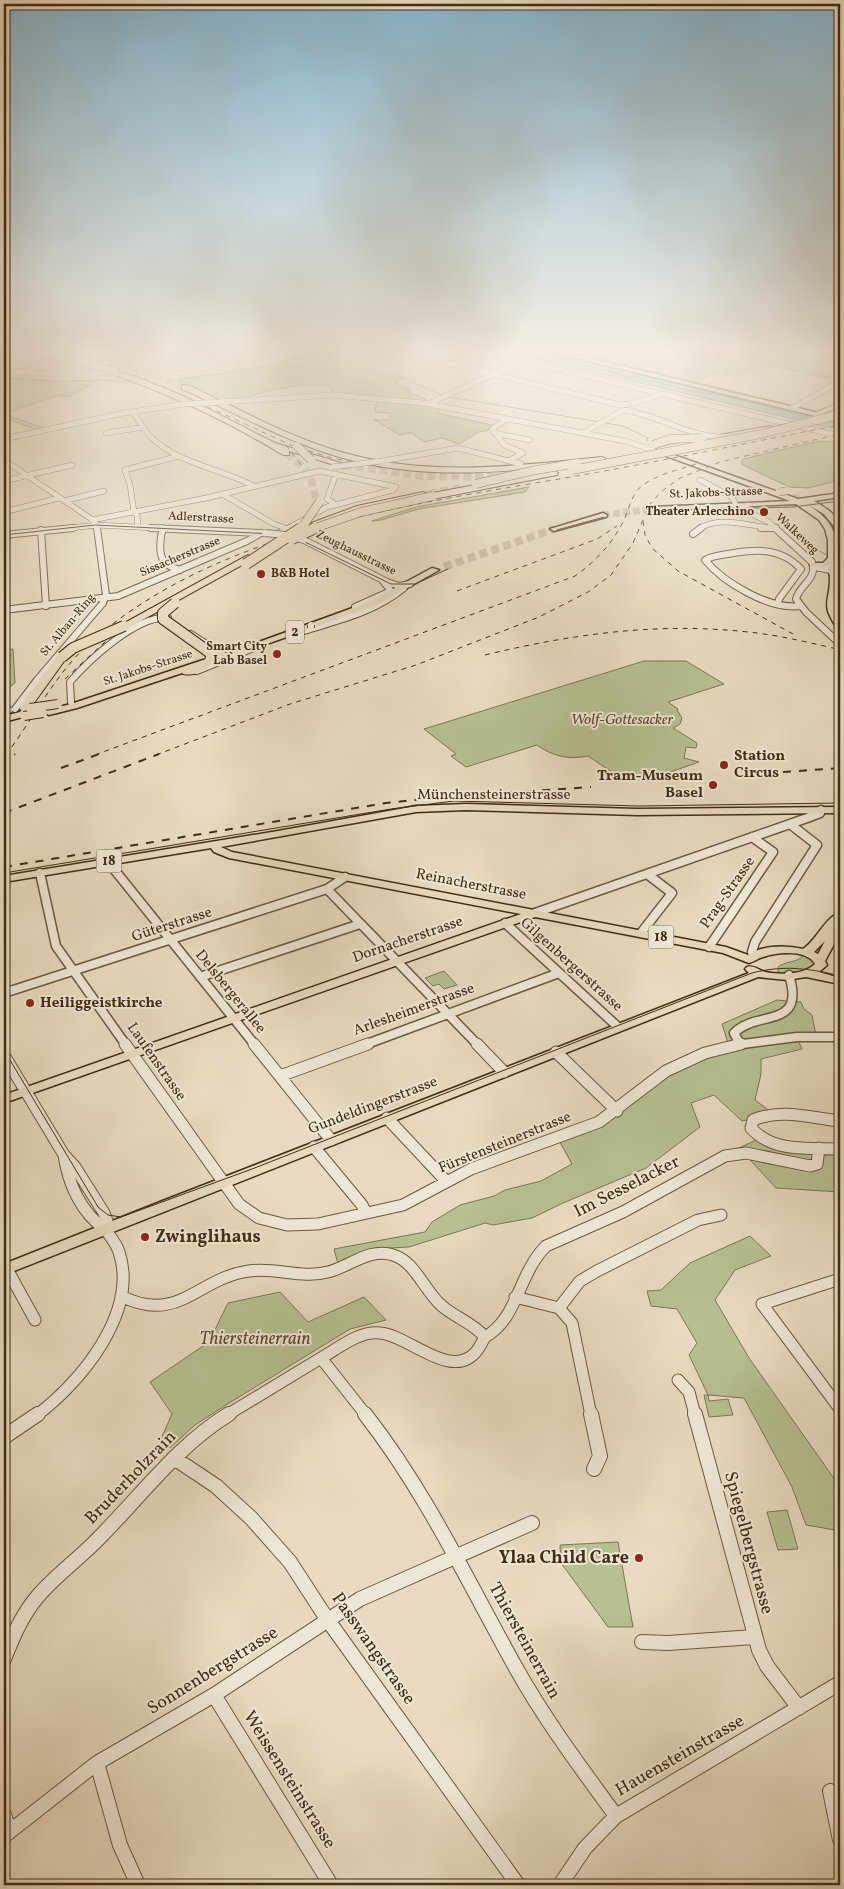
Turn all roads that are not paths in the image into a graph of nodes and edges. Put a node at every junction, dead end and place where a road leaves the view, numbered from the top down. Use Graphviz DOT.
graph roads {
  1 [pos="153,439"];
  2 [pos="261,439"];
  3 [pos="286,439"];
  4 [pos="299,439"];
  5 [pos="498,439"];
  6 [pos="525,439"];
  7 [pos="612,439"];
  8 [pos="670,439"];
  9 [pos="700,439"];
  10 [pos="714,439"];
  11 [pos="714,439"];
  12 [pos="733,439"];
  13 [pos="529,440"];
  14 [pos="267,442"];
  15 [pos="658,449"];
  16 [pos="286,453"];
  17 [pos="179,456"];
  18 [pos="602,459"];
  19 [pos="4,460"];
  20 [pos="311,461"];
  21 [pos="508,461"];
  22 [pos="520,464"];
  23 [pos="344,465"];
  24 [pos="72,466"];
  25 [pos="127,468"];
  26 [pos="707,468"];
  27 [pos="571,469"];
  28 [pos="326,471"];
  29 [pos="336,474"];
  30 [pos="27,476"];
  31 [pos="511,477"];
  32 [pos="700,480"];
  33 [pos="4,482"];
  34 [pos="254,486"];
  35 [pos="463,488"];
  36 [pos="104,491"];
  37 [pos="781,492"];
  38 [pos="222,494"];
  39 [pos="429,494"];
  40 [pos="840,495"];
  41 [pos="62,499"];
  42 [pos="794,499"];
  43 [pos="808,500"];
  44 [pos="735,501"];
  45 [pos="318,504"];
  46 [pos="335,504"];
  47 [pos="748,504"];
  48 [pos="775,504"];
  49 [pos="652,509"];
  50 [pos="4,512"];
  51 [pos="134,512"];
  52 [pos="821,513"];
  53 [pos="603,515"];
  54 [pos="94,522"];
  55 [pos="138,526"];
  56 [pos="163,528"];
  57 [pos="285,528"];
  58 [pos="776,528"];
  59 [pos="840,528"];
  60 [pos="554,529"];
  61 [pos="41,530"];
  62 [pos="263,533"];
  63 [pos="4,534"];
  64 [pos="278,534"];
  65 [pos="693,534"];
  66 [pos="304,540"];
  67 [pos="834,550"];
  68 [pos="247,561"];
  69 [pos="834,565"];
  70 [pos="814,566"];
  71 [pos="444,567"];
  72 [pos="180,570"];
  73 [pos="435,570"];
  74 [pos="417,576"];
  75 [pos="383,580"];
  76 [pos="400,588"];
  77 [pos="106,598"];
  78 [pos="778,604"];
  79 [pos="46,606"];
  80 [pos="800,606"];
  81 [pos="4,610"];
  82 [pos="311,626"];
  83 [pos="840,626"];
  84 [pos="840,644"];
  85 [pos="209,652"];
  86 [pos="232,655"];
  87 [pos="195,668"];
  88 [pos="73,704"];
  89 [pos="15,712"];
  90 [pos="821,810"];
  91 [pos="840,810"];
  92 [pos="790,824"];
  93 [pos="752,837"];
  94 [pos="214,845"];
  95 [pos="110,861"];
  96 [pos="40,873"];
  97 [pos="648,874"];
  98 [pos="345,877"];
  99 [pos="4,879"];
  100 [pos="328,889"];
  101 [pos="535,913"];
  102 [pos="840,916"];
  103 [pos="505,923"];
  104 [pos="360,924"];
  105 [pos="641,933"];
  106 [pos="170,939"];
  107 [pos="825,940"];
  108 [pos="709,946"];
  109 [pos="805,952"];
  110 [pos="750,956"];
  111 [pos="820,963"];
  112 [pos="401,965"];
  113 [pos="74,971"];
  114 [pos="559,973"];
  115 [pos="840,973"];
  116 [pos="756,974"];
  117 [pos="805,974"];
  118 [pos="789,976"];
  119 [pos="200,977"];
  120 [pos="840,981"];
  121 [pos="4,993"];
  122 [pos="444,1010"];
  123 [pos="233,1018"];
  124 [pos="618,1027"];
  125 [pos="840,1036"];
  126 [pos="740,1044"];
  127 [pos="556,1052"];
  128 [pos="132,1054"];
  129 [pos="4,1055"];
  130 [pos="504,1072"];
  131 [pos="280,1076"];
  132 [pos="26,1091"];
  133 [pos="4,1099"];
  134 [pos="617,1111"];
  135 [pos="387,1118"];
  136 [pos="840,1121"];
  137 [pos="331,1140"];
  138 [pos="314,1146"];
  139 [pos="819,1148"];
  140 [pos="840,1149"];
  141 [pos="446,1181"];
  142 [pos="222,1182"];
  143 [pos="366,1213"];
  144 [pos="721,1215"];
  145 [pos="105,1229"];
  146 [pos="6,1270"];
  147 [pos="840,1279"];
  148 [pos="121,1296"];
  149 [pos="515,1297"];
  150 [pos="558,1308"];
  151 [pos="35,1320"];
  152 [pos="485,1337"];
  153 [pos="321,1358"];
  154 [pos="678,1380"];
  155 [pos="840,1409"];
  156 [pos="4,1437"];
  157 [pos="174,1458"];
  158 [pos="594,1469"];
  159 [pos="532,1523"];
  160 [pos="454,1557"];
  161 [pos="327,1619"];
  162 [pos="754,1637"];
  163 [pos="642,1642"];
  164 [pos="4,1659"];
  165 [pos="840,1683"];
  166 [pos="214,1695"];
  167 [pos="799,1708"];
  168 [pos="97,1763"];
  169 [pos="830,1791"];
  170 [pos="4,1815"];
  171 [pos="616,1816"];
  172 [pos="7,1834"];
  173 [pos="840,1840"];
  174 [pos="138,1885"];
  175 [pos="331,1885"];
  176 [pos="518,1885"];
  177 [pos="560,1885"];
  1 -- 17 [label="street"];
  2 -- 14 [label="highway"];
  3 -- 20 [label="highway, bridge"];
  4 -- 18 [label="highway, bridge"];
  5 -- 21 [label="street"];
  6 -- 13 [label="street"];
  7 -- 15 [label="street"];
  8 -- 15 [label="highway, bridge"];
  9 -- 15 [label="street"];
  10 -- 15 [label="highway, bridge"];
  11 -- 18 [label="highway, bridge"];
  12 -- 27 [label="highway, bridge"];
  14 -- 16 [label="highway"];
  14 -- 23 [label="highway"];
  15 -- 26 [label="main road"];
  17 -- 25 [label="street"];
  17 -- 34 [label="street"];
  18 -- 35 [label="highway, bridge"];
  19 -- 30 [label="street"];
  21 -- 22 [label="street"];
  21 -- 28 [label="street, bridge"];
  24 -- 30 [label="street"];
  25 -- 51 [label="street"];
  26 -- 37 [label="main road"];
  26 -- 37 [label="main road"];
  26 -- 42 [label="main road"];
  27 -- 31 [label="highway"];
  27 -- 35 [label="highway"];
  28 -- 29 [label="street"];
  28 -- 34 [label="street"];
  29 -- 46 [label="street"];
  29 -- 46 [label="street"];
  30 -- 33 [label="street"];
  30 -- 41 [label="street"];
  32 -- 44 [label="street, St. Jakobs-Strasse"];
  34 -- 38 [label="street"];
  35 -- 68 [label="highway, bridge"];
  36 -- 41 [label="street"];
  37 -- 42 [label="main road"];
  37 -- 43 [label="main road"];
  37 -- 48 [label="main road"];
  38 -- 51 [label="street"];
  38 -- 57 [label="street"];
  39 -- 68 [label="highway, bridge"];
  40 -- 43 [label="main road, St. Jakobs-Strasse"];
  41 -- 50 [label="street"];
  41 -- 54 [label="street"];
  42 -- 43 [label="main road, St. Jakobs-Strasse"];
  42 -- 48 [label="main road, St. Jakobs-Strasse"];
  42 -- 67 [label="main road"];
  43 -- 59 [label="main road"];
  44 -- 47 [label="main road, St. Jakobs-Strasse"];
  44 -- 49 [label="main road, St. Jakobs-Strasse"];
  45 -- 68 [label="highway, bridge"];
  46 -- 57 [label="street"];
  47 -- 48 [label="main road, St. Jakobs-Strasse"];
  47 -- 58 [label="street, Walkeweg"];
  51 -- 54 [label="street"];
  51 -- 55 [label="street"];
  52 -- 67 [label="main road"];
  53 -- 60 [label="main road"];
  54 -- 55 [label="street, Adlerstrasse"];
  54 -- 61 [label="street, Adlerstrasse"];
  54 -- 77 [label="street, St. Alban-Ring"];
  55 -- 56 [label="street, Adlerstrasse"];
  56 -- 62 [label="street, Adlerstrasse"];
  56 -- 72 [label="street"];
  57 -- 64 [label="street"];
  58 -- 65 [label="street"];
  58 -- 70 [label="street, Walkeweg"];
  61 -- 63 [label="street, Adlerstrasse"];
  61 -- 79 [label="street"];
  62 -- 64 [label="street, Adlerstrasse, bridge"];
  62 -- 72 [label="street, Sissacherstrasse"];
  64 -- 66 [label="street, Adlerstrasse, bridge"];
  66 -- 75 [label="street, Zeughausstrasse"];
  67 -- 69 [label="main road"];
  68 -- 85 [label="highway, bridge"];
  68 -- 89 [label="highway, bridge"];
  69 -- 70 [label="main road"];
  69 -- 83 [label="main road"];
  70 -- 80 [label="street, Walkeweg"];
  71 -- 73 [label="main road, St. Jakobs-Strasse / 2"];
  72 -- 77 [label="street, Sissacherstrasse"];
  73 -- 74 [label="main road, St. Jakobs-Strasse / 2"];
  73 -- 76 [label="main road, St. Jakobs-Strasse / 2"];
  74 -- 75 [label="street"];
  74 -- 76 [label="main road, St. Jakobs-Strasse / 2"];
  75 -- 76 [label="street"];
  76 -- 82 [label="street, St. Jakobs-Strasse"];
  76 -- 82 [label="street, St. Jakobs-Strasse"];
  76 -- 86 [label="main road, St. Jakobs-Strasse / 2"];
  77 -- 79 [label="street, Sissacherstrasse"];
  77 -- 89 [label="street, St. Alban-Ring"];
  78 -- 78 [label="street"];
  78 -- 80 [label="street"];
  79 -- 81 [label="street, Sissacherstrasse"];
  80 -- 84 [label="street"];
  82 -- 86 [label="street, St. Jakobs-Strasse"];
  85 -- 86 [label="highway"];
  85 -- 87 [label="highway"];
  86 -- 87 [label="street, St. Jakobs-Strasse"];
  86 -- 88 [label="street"];
  87 -- 88 [label="main road"];
  87 -- 88 [label="main road, St. Jakobs-Strasse"];
  88 -- 89 [label="main road, St. Jakobs-Strasse, bridge"];
  88 -- 89 [label="main road, St. Jakobs-Strasse, bridge"];
  90 -- 91 [label="main road, Münchensteinerstrasse"];
  90 -- 92 [label="street, Dornacherstrasse"];
  90 -- 94 [label="main road, Münchensteinerstrasse"];
  92 -- 93 [label="street, Dornacherstrasse"];
  92 -- 110 [label="street"];
  93 -- 97 [label="street, Dornacherstrasse"];
  93 -- 108 [label="street, Prag-Strasse"];
  94 -- 95 [label="main road, Münchensteinerstrasse / 18"];
  94 -- 98 [label="main road, Reinacherstrasse / 18"];
  95 -- 96 [label="main road, Münchensteinerstrasse / 18"];
  95 -- 106 [label="street, Delsbergerallee"];
  96 -- 99 [label="main road, Münchensteinerstrasse / 18"];
  96 -- 113 [label="street, Laufenstrasse"];
  97 -- 101 [label="street, Dornacherstrasse"];
  97 -- 105 [label="street"];
  98 -- 100 [label="street, Güterstrasse"];
  98 -- 101 [label="main road, Reinacherstrasse / 18"];
  100 -- 104 [label="street"];
  100 -- 106 [label="street, Güterstrasse"];
  101 -- 103 [label="main road, Dornacherstrasse"];
  101 -- 105 [label="main road, Reinacherstrasse / 18"];
  102 -- 107 [label="main road"];
  103 -- 112 [label="main road, Dornacherstrasse"];
  103 -- 114 [label="street, Gilgenbergerstrasse"];
  104 -- 112 [label="street"];
  104 -- 119 [label="street"];
  105 -- 108 [label="main road, Reinacherstrasse / 18"];
  106 -- 113 [label="street, Güterstrasse"];
  106 -- 119 [label="street, Delsbergerallee"];
  107 -- 109 [label="main road"];
  107 -- 111 [label="main road"];
  108 -- 110 [label="main road, Reinacherstrasse / 18"];
  109 -- 110 [label="main road"];
  109 -- 111 [label="main road"];
  110 -- 116 [label="main road"];
  111 -- 115 [label="main road"];
  111 -- 117 [label="main road"];
  112 -- 122 [label="street"];
  112 -- 123 [label="main road, Dornacherstrasse"];
  113 -- 121 [label="street, Güterstrasse"];
  113 -- 128 [label="street, Laufenstrasse"];
  114 -- 122 [label="street, Arlesheimerstrasse"];
  114 -- 124 [label="street, Gilgenbergerstrasse"];
  116 -- 118 [label="main road"];
  116 -- 124 [label="main road, Gundeldingerstrasse"];
  117 -- 118 [label="main road"];
  117 -- 120 [label="main road"];
  118 -- 126 [label="street"];
  119 -- 123 [label="street, Delsbergerallee"];
  122 -- 130 [label="street"];
  122 -- 131 [label="street, Arlesheimerstrasse"];
  123 -- 128 [label="main road, Dornacherstrasse"];
  123 -- 131 [label="street, Delsbergerallee"];
  124 -- 127 [label="main road, Gundeldingerstrasse"];
  125 -- 126 [label="street, Fürstensteinerstrasse"];
  126 -- 134 [label="street, Fürstensteinerstrasse"];
  127 -- 130 [label="main road, Gundeldingerstrasse"];
  127 -- 134 [label="street"];
  128 -- 132 [label="main road, Dornacherstrasse"];
  128 -- 142 [label="street, Laufenstrasse"];
  129 -- 132 [label="street"];
  130 -- 135 [label="main road, Gundeldingerstrasse"];
  131 -- 137 [label="street, Delsbergerallee"];
  132 -- 133 [label="main road, Dornacherstrasse"];
  132 -- 145 [label="street"];
  134 -- 141 [label="street, Fürstensteinerstrasse"];
  135 -- 137 [label="main road, Gundeldingerstrasse"];
  135 -- 141 [label="street"];
  136 -- 139 [label="street"];
  137 -- 138 [label="main road, Gundeldingerstrasse"];
  138 -- 142 [label="main road, Gundeldingerstrasse"];
  138 -- 143 [label="street"];
  139 -- 140 [label="street"];
  139 -- 149 [label="street, Im Sesselacker"];
  141 -- 143 [label="street, Fürstensteinerstrasse"];
  142 -- 143 [label="street, Fürstensteinerstrasse"];
  142 -- 145 [label="main road, Gundeldingerstrasse"];
  144 -- 150 [label="street"];
  145 -- 146 [label="main road, Gundeldingerstrasse"];
  145 -- 148 [label="street"];
  146 -- 151 [label="street"];
  147 -- 155 [label="street"];
  148 -- 152 [label="street"];
  148 -- 156 [label="street"];
  149 -- 150 [label="street"];
  149 -- 152 [label="street, Im Sesselacker"];
  150 -- 158 [label="street"];
  152 -- 153 [label="street"];
  153 -- 157 [label="street, Bruderholzrain"];
  153 -- 160 [label="street, Thiersteinerrain"];
  154 -- 162 [label="street, Spiegelbergstrasse"];
  157 -- 161 [label="street, Passwangstrasse"];
  157 -- 164 [label="street, Bruderholzrain"];
  159 -- 160 [label="street, Sonnenbergstrasse"];
  160 -- 161 [label="street, Sonnenbergstrasse"];
  160 -- 171 [label="street, Thiersteinerrain"];
  161 -- 166 [label="street, Sonnenbergstrasse"];
  161 -- 176 [label="street, Passwangstrasse"];
  162 -- 163 [label="street"];
  162 -- 167 [label="street, Spiegelbergstrasse"];
  165 -- 167 [label="street, Hauensteinstrasse"];
  166 -- 168 [label="street, Sonnenbergstrasse"];
  166 -- 175 [label="street, Weissensteinstrasse"];
  167 -- 171 [label="street, Hauensteinstrasse"];
  168 -- 172 [label="street, Sonnenbergstrasse"];
  168 -- 174 [label="street"];
  169 -- 173 [label="street"];
  170 -- 172 [label="street"];
  171 -- 177 [label="street, Hauensteinstrasse"];
}
